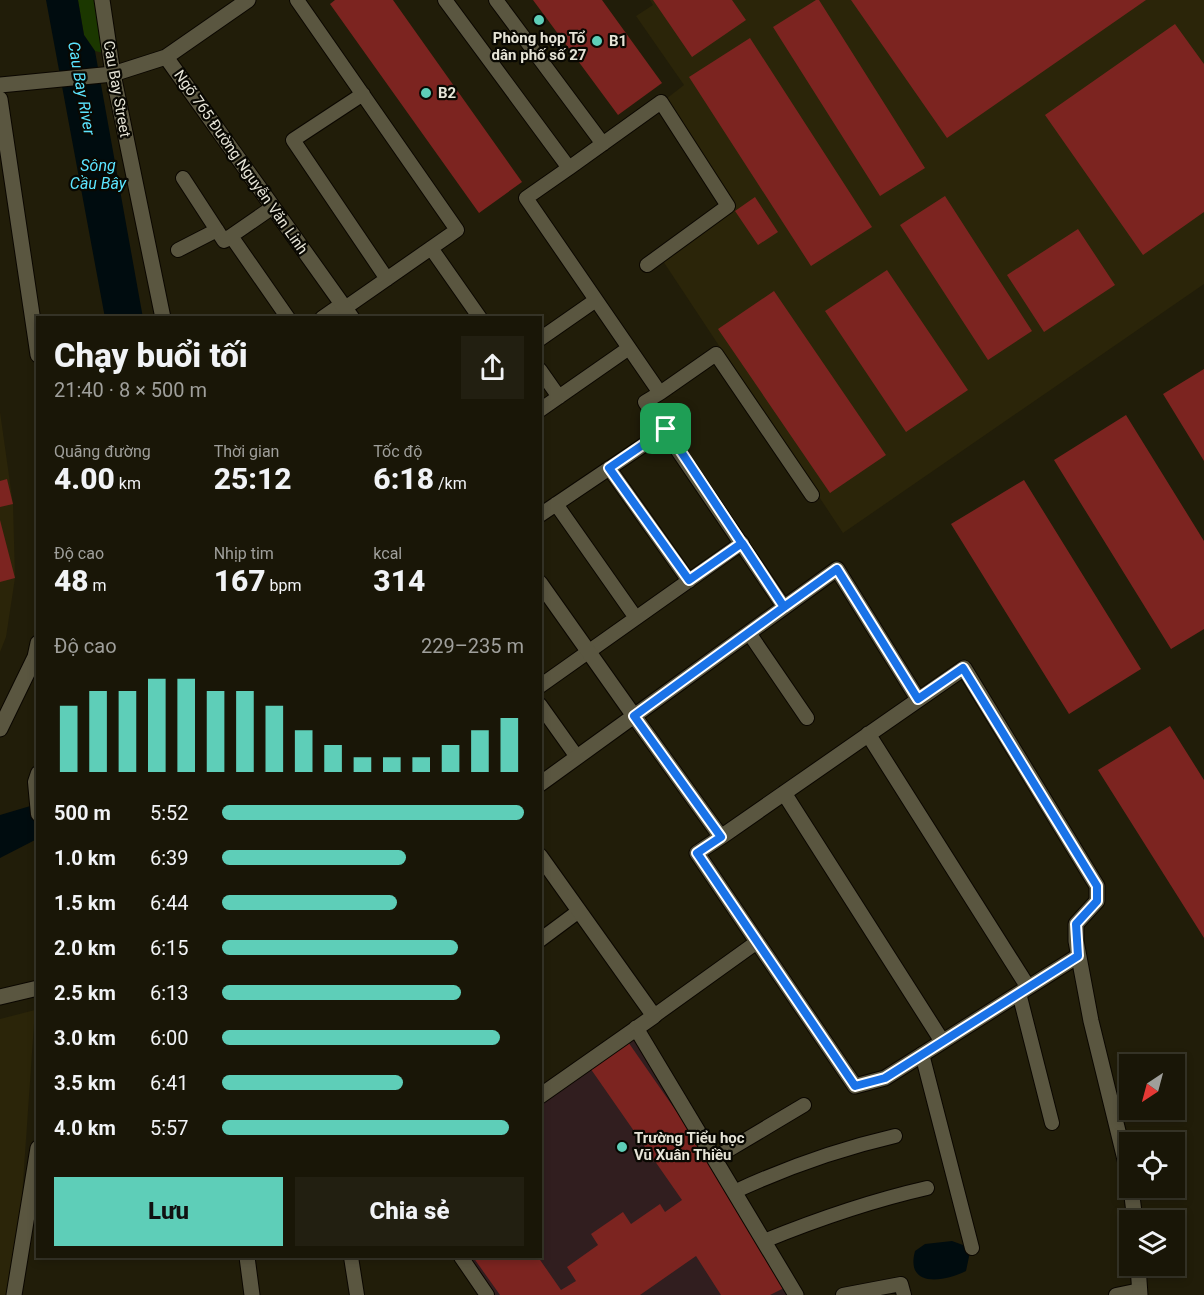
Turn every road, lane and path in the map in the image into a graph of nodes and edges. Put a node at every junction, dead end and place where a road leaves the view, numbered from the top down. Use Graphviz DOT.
graph roads {
  1 [pos="102,0"];
  2 [pos="248,0"];
  3 [pos="297,0"];
  4 [pos="445,0"];
  5 [pos="496,0"];
  6 [pos="166,57"];
  7 [pos="113,74"];
  8 [pos="0,85"];
  9 [pos="363,94"];
  10 [pos="0,99"];
  11 [pos="603,144"];
  12 [pos="569,168"];
  13 [pos="183,178"];
  14 [pos="273,207"];
  15 [pos="217,230"];
  16 [pos="231,236"];
  17 [pos="430,248"];
  18 [pos="178,250"];
  19 [pos="647,265"];
  20 [pos="387,279"];
  21 [pos="596,300"];
  22 [pos="346,310"];
  23 [pos="162,316"];
  24 [pos="287,316"];
  25 [pos="328,316"];
  26 [pos="479,316"];
  27 [pos="542,338"];
  28 [pos="36,342"];
  29 [pos="629,348"];
  30 [pos="542,373"];
  31 [pos="660,393"];
  32 [pos="559,397"];
  33 [pos="542,409"];
  34 [pos="666,429"];
  35 [pos="609,468"];
  36 [pos="812,495"];
  37 [pos="556,504"];
  38 [pos="542,514"];
  39 [pos="742,543"];
  40 [pos="689,580"];
  41 [pos="542,586"];
  42 [pos="784,607"];
  43 [pos="636,618"];
  44 [pos="749,633"];
  45 [pos="36,650"];
  46 [pos="589,651"];
  47 [pos="542,685"];
  48 [pos="918,699"];
  49 [pos="542,708"];
  50 [pos="634,716"];
  51 [pos="807,718"];
  52 [pos="0,729"];
  53 [pos="868,734"];
  54 [pos="577,758"];
  55 [pos="542,783"];
  56 [pos="784,793"];
  57 [pos="721,837"];
  58 [pos="542,859"];
  59 [pos="579,911"];
  60 [pos="542,939"];
  61 [pos="757,942"];
  62 [pos="1078,956"];
  63 [pos="36,988"];
  64 [pos="1023,990"];
  65 [pos="0,997"];
  66 [pos="654,1016"];
  67 [pos="636,1028"];
  68 [pos="942,1041"];
  69 [pos="922,1054"];
  70 [pos="542,1095"];
  71 [pos="804,1105"];
  72 [pos="1052,1123"];
  73 [pos="1119,1133"];
  74 [pos="895,1136"];
  75 [pos="715,1158"];
  76 [pos="36,1160"];
  77 [pos="927,1188"];
  78 [pos="736,1191"];
  79 [pos="764,1241"];
  80 [pos="972,1248"];
  81 [pos="250,1258"];
  82 [pos="351,1258"];
  83 [pos="462,1258"];
  84 [pos="1139,1276"];
  85 [pos="1140,1292"];
  86 [pos="14,1295"];
  87 [pos="252,1295"];
  88 [pos="357,1295"];
  89 [pos="487,1295"];
  90 [pos="796,1295"];
  91 [pos="843,1295"];
  92 [pos="904,1295"];
  93 [pos="1116,1295"];
  1 -- 7 [label="street, Cau Bay Street"];
  2 -- 6 [label="street, Ngõ 765 Đường Nguyễn Văn Linh"];
  3 -- 9 [label="lane"];
  4 -- 12 [label="lane"];
  5 -- 11 [label="lane"];
  6 -- 7 [label="street"];
  6 -- 14 [label="street, Ngõ 765 Đường Nguyễn Văn Linh"];
  7 -- 8 [label="street"];
  7 -- 23 [label="street, Cau Bay Street"];
  9 -- 17 [label="lane"];
  9 -- 20 [label="lane"];
  10 -- 28 [label="street"];
  11 -- 12 [label="lane"];
  11 -- 19 [label="lane"];
  12 -- 21 [label="lane"];
  13 -- 15 [label="lane"];
  14 -- 16 [label="lane"];
  14 -- 22 [label="street, Ngõ 765 Đường Nguyễn Văn Linh"];
  15 -- 16 [label="lane"];
  15 -- 18 [label="lane"];
  16 -- 24 [label="lane"];
  17 -- 20 [label="lane"];
  17 -- 26 [label="lane"];
  20 -- 22 [label="lane"];
  21 -- 27 [label="lane"];
  21 -- 29 [label="lane"];
  22 -- 25 [label="lane"];
  29 -- 31 [label="lane"];
  29 -- 32 [label="lane"];
  30 -- 32 [label="lane"];
  31 -- 34 [label="lane"];
  31 -- 36 [label="lane"];
  32 -- 33 [label="lane"];
  34 -- 35 [label="lane"];
  34 -- 39 [label="lane"];
  35 -- 37 [label="lane"];
  35 -- 40 [label="lane"];
  37 -- 38 [label="lane"];
  37 -- 43 [label="lane"];
  39 -- 40 [label="lane"];
  39 -- 42 [label="lane"];
  40 -- 43 [label="lane"];
  41 -- 46 [label="street"];
  42 -- 44 [label="street"];
  42 -- 48 [label="street"];
  43 -- 46 [label="lane"];
  44 -- 50 [label="street"];
  44 -- 51 [label="lane"];
  45 -- 52 [label="street"];
  46 -- 47 [label="lane"];
  46 -- 50 [label="street"];
  48 -- 53 [label="street"];
  48 -- 62 [label="street"];
  49 -- 54 [label="lane"];
  50 -- 54 [label="street"];
  50 -- 57 [label="street"];
  53 -- 56 [label="street"];
  53 -- 64 [label="street"];
  54 -- 55 [label="street"];
  56 -- 57 [label="street"];
  56 -- 68 [label="street"];
  57 -- 61 [label="street"];
  58 -- 59 [label="street"];
  59 -- 60 [label="lane"];
  59 -- 66 [label="street"];
  61 -- 66 [label="lane"];
  61 -- 69 [label="street"];
  62 -- 64 [label="street"];
  62 -- 73 [label="street"];
  63 -- 65 [label="street"];
  64 -- 68 [label="street"];
  64 -- 72 [label="lane"];
  66 -- 67 [label="street"];
  67 -- 70 [label="street"];
  67 -- 75 [label="street"];
  68 -- 69 [label="street"];
  69 -- 80 [label="lane"];
  71 -- 75 [label="lane"];
  74 -- 78 [label="lane"];
  75 -- 78 [label="street"];
  76 -- 86 [label="street"];
  77 -- 79 [label="lane"];
  78 -- 79 [label="street"];
  79 -- 90 [label="street"];
  81 -- 87 [label="street"];
  82 -- 88 [label="lane"];
  83 -- 89 [label="lane"];
  84 -- 85 [label="street"];
  85 -- 93 [label="lane"];
  91 -- 92 [label="lane"];
}
